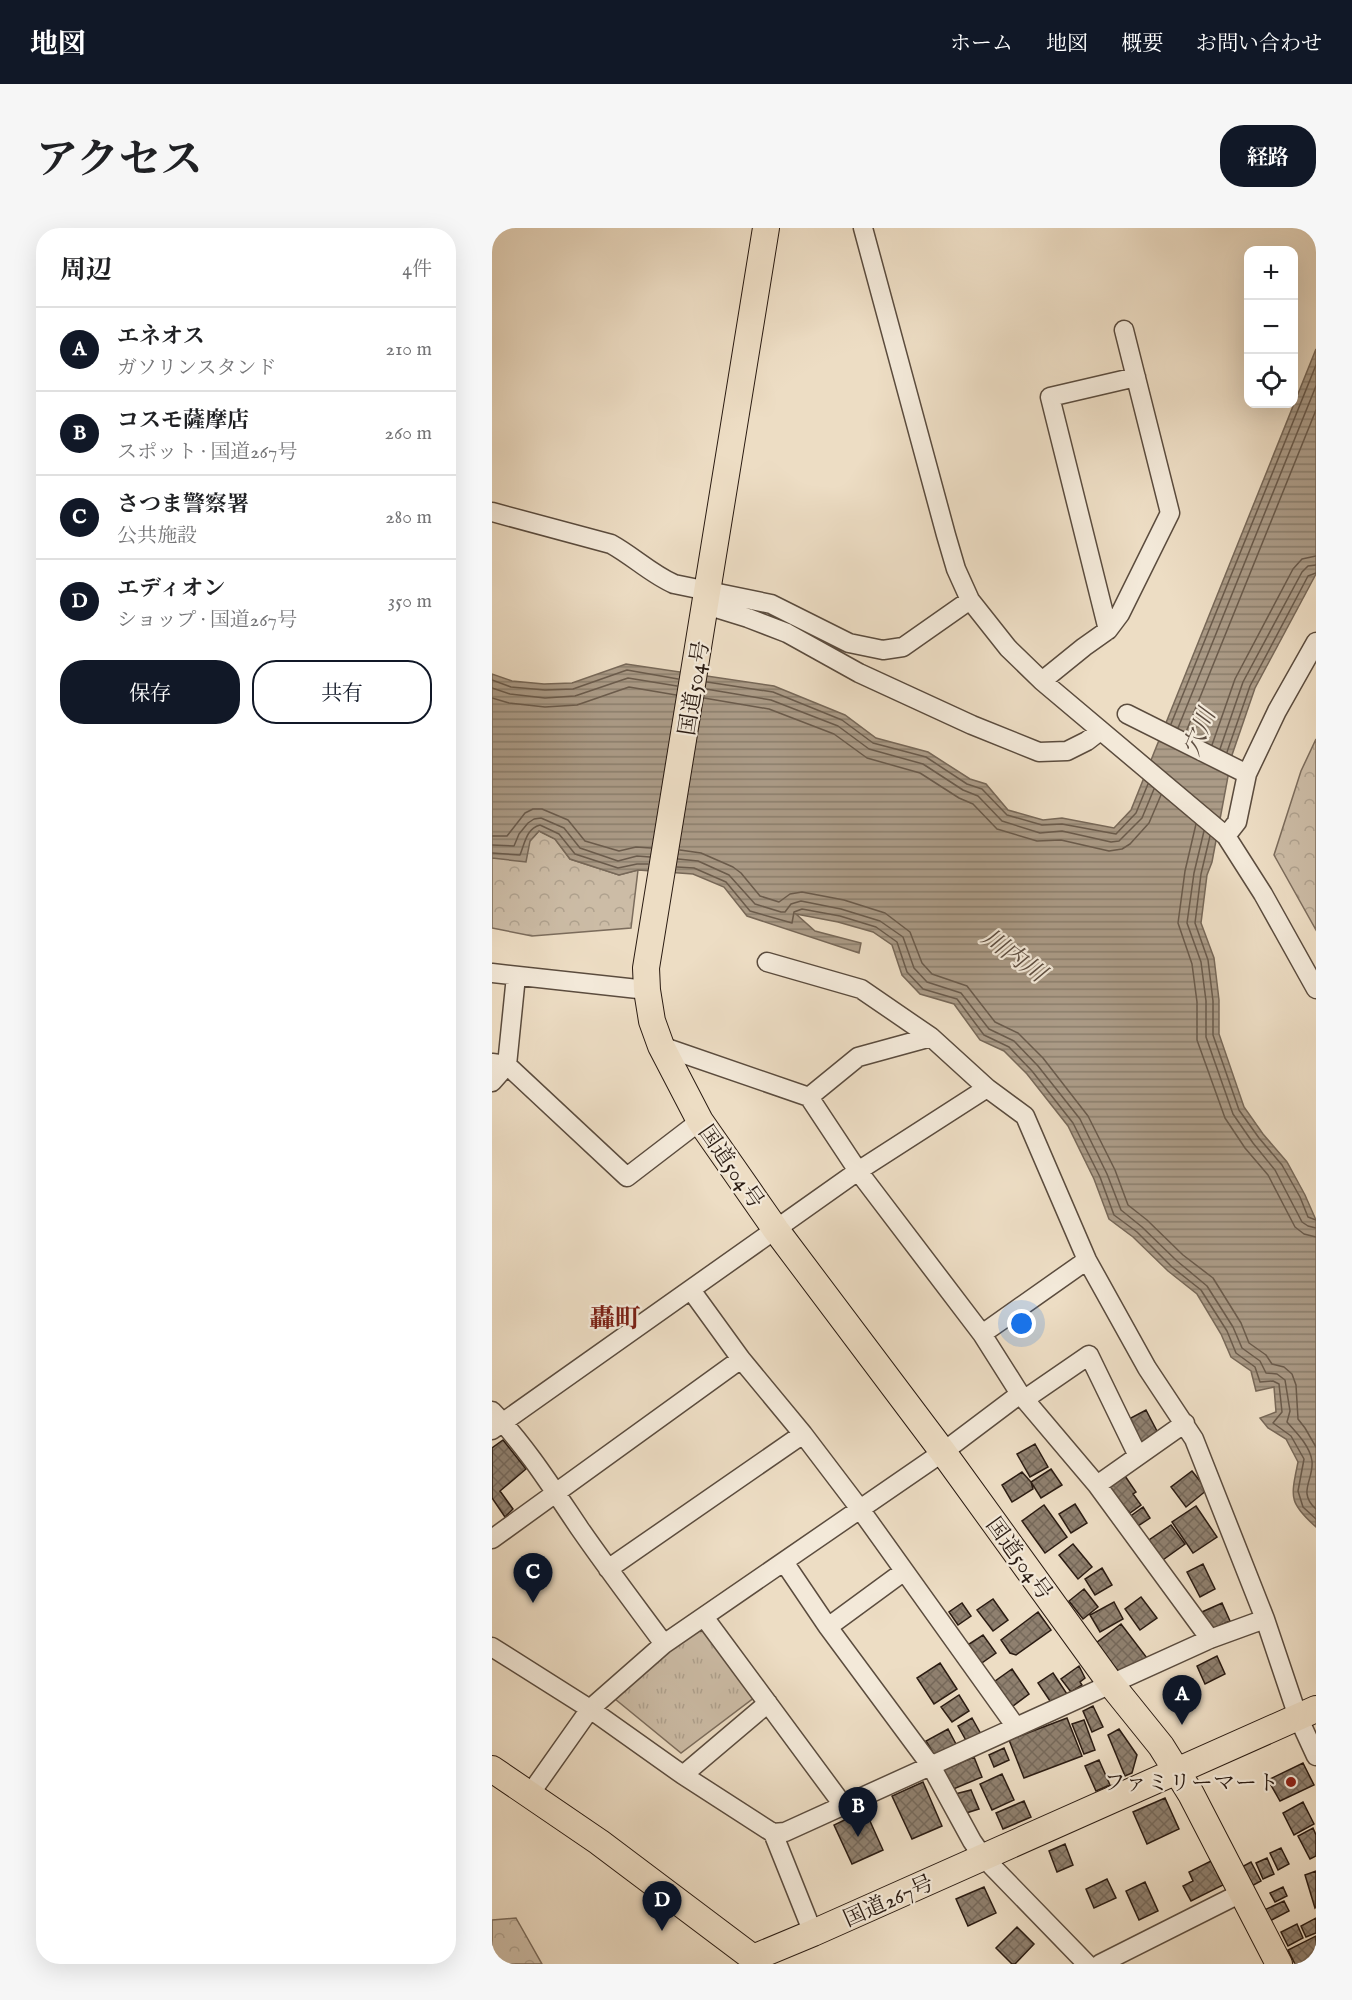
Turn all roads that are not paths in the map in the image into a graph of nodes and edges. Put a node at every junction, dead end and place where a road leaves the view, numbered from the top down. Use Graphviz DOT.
graph roads {
  1 [pos="766,228"];
  2 [pos="863,228"];
  3 [pos="1124,330"];
  4 [pos="1136,377"];
  5 [pos="492,513"];
  6 [pos="970,600"];
  7 [pos="705,606"];
  8 [pos="1108,630"];
  9 [pos="1316,642"];
  10 [pos="1042,681"];
  11 [pos="1127,714"];
  12 [pos="1100,731"];
  13 [pos="1242,772"];
  14 [pos="1226,836"];
  15 [pos="767,963"];
  16 [pos="492,973"];
  17 [pos="516,976"];
  18 [pos="1316,988"];
  19 [pos="647,990"];
  20 [pos="931,1037"];
  21 [pos="661,1046"];
  22 [pos="500,1064"];
  23 [pos="492,1082"];
  24 [pos="987,1088"];
  25 [pos="809,1097"];
  26 [pos="700,1121"];
  27 [pos="858,1171"];
  28 [pos="776,1230"];
  29 [pos="1087,1260"];
  30 [pos="691,1290"];
  31 [pos="982,1334"];
  32 [pos="741,1359"];
  33 [pos="1023,1396"];
  34 [pos="496,1421"];
  35 [pos="1185,1423"];
  36 [pos="803,1434"];
  37 [pos="943,1452"];
  38 [pos="1138,1456"];
  39 [pos="1097,1485"];
  40 [pos="556,1493"];
  41 [pos="860,1509"];
  42 [pos="492,1539"];
  43 [pos="784,1562"];
  44 [pos="608,1569"];
  45 [pos="903,1572"];
  46 [pos="704,1617"];
  47 [pos="1265,1619"];
  48 [pos="828,1627"];
  49 [pos="1210,1639"];
  50 [pos="664,1644"];
  51 [pos="492,1647"];
  52 [pos="1111,1684"];
  53 [pos="768,1703"];
  54 [pos="590,1708"];
  55 [pos="1308,1713"];
  56 [pos="1016,1727"];
  57 [pos="1316,1755"];
  58 [pos="931,1766"];
  59 [pos="492,1769"];
  60 [pos="1176,1771"];
  61 [pos="683,1775"];
  62 [pos="530,1794"];
  63 [pos="843,1805"];
  64 [pos="773,1833"];
  65 [pos="983,1857"];
  66 [pos="1243,1892"];
  67 [pos="813,1933"];
  68 [pos="755,1961"];
  69 [pos="1087,1964"];
  70 [pos="1100,1964"];
  71 [pos="1279,1964"];
  1 -- 7 [label="highway, 国道504号"];
  2 -- 6 [label="street"];
  3 -- 4 [label="street"];
  4 -- 8 [label="street"];
  4 -- 8 [label="street"];
  5 -- 7 [label="street"];
  6 -- 7 [label="street"];
  6 -- 10 [label="street"];
  7 -- 12 [label="street"];
  7 -- 19 [label="highway, 国道504号"];
  8 -- 10 [label="street"];
  9 -- 13 [label="street"];
  10 -- 12 [label="street"];
  11 -- 13 [label="street"];
  12 -- 14 [label="street"];
  13 -- 14 [label="street"];
  14 -- 18 [label="street"];
  15 -- 20 [label="street"];
  16 -- 17 [label="street"];
  17 -- 19 [label="street"];
  17 -- 22 [label="street"];
  19 -- 21 [label="highway, 国道504号"];
  20 -- 24 [label="street"];
  20 -- 25 [label="street"];
  21 -- 25 [label="street"];
  21 -- 26 [label="highway, 国道504号"];
  22 -- 23 [label="street"];
  22 -- 26 [label="street"];
  24 -- 27 [label="street"];
  24 -- 29 [label="street"];
  25 -- 27 [label="street"];
  26 -- 28 [label="highway, 国道504号"];
  27 -- 28 [label="street"];
  27 -- 31 [label="street"];
  28 -- 30 [label="street"];
  28 -- 37 [label="highway, 国道504号"];
  29 -- 31 [label="street"];
  29 -- 35 [label="street"];
  30 -- 32 [label="street"];
  30 -- 34 [label="street"];
  31 -- 33 [label="street"];
  32 -- 36 [label="street"];
  32 -- 40 [label="street"];
  33 -- 37 [label="street"];
  33 -- 38 [label="street"];
  33 -- 39 [label="street"];
  34 -- 40 [label="street"];
  35 -- 38 [label="street"];
  35 -- 47 [label="street"];
  36 -- 41 [label="street"];
  36 -- 44 [label="street"];
  37 -- 41 [label="street"];
  37 -- 52 [label="highway, 国道504号"];
  38 -- 39 [label="street"];
  39 -- 49 [label="street"];
  40 -- 42 [label="street"];
  40 -- 44 [label="street"];
  41 -- 43 [label="street"];
  41 -- 45 [label="street"];
  43 -- 46 [label="street"];
  43 -- 48 [label="street"];
  44 -- 50 [label="street"];
  45 -- 48 [label="street"];
  45 -- 56 [label="street"];
  46 -- 50 [label="street"];
  46 -- 53 [label="street"];
  47 -- 49 [label="street"];
  47 -- 55 [label="street"];
  48 -- 58 [label="street"];
  49 -- 52 [label="street"];
  50 -- 54 [label="street"];
  51 -- 54 [label="street"];
  52 -- 56 [label="street"];
  52 -- 60 [label="highway, 国道504号"];
  53 -- 61 [label="street"];
  53 -- 63 [label="street"];
  54 -- 61 [label="street"];
  54 -- 62 [label="street"];
  55 -- 57 [label="street"];
  55 -- 60 [label="highway, 国道267号"];
  56 -- 58 [label="street"];
  58 -- 63 [label="street"];
  58 -- 65 [label="street"];
  59 -- 62 [label="highway, 国道267号"];
  60 -- 65 [label="highway, 国道267号"];
  60 -- 66 [label="highway, 国道504号"];
  61 -- 64 [label="street"];
  62 -- 68 [label="highway, 国道267号"];
  63 -- 64 [label="street"];
  64 -- 67 [label="street"];
  65 -- 67 [label="highway, 国道267号"];
  65 -- 69 [label="street"];
  66 -- 70 [label="street"];
  66 -- 71 [label="highway, 国道504号"];
  67 -- 68 [label="highway, 国道267号"];
}
